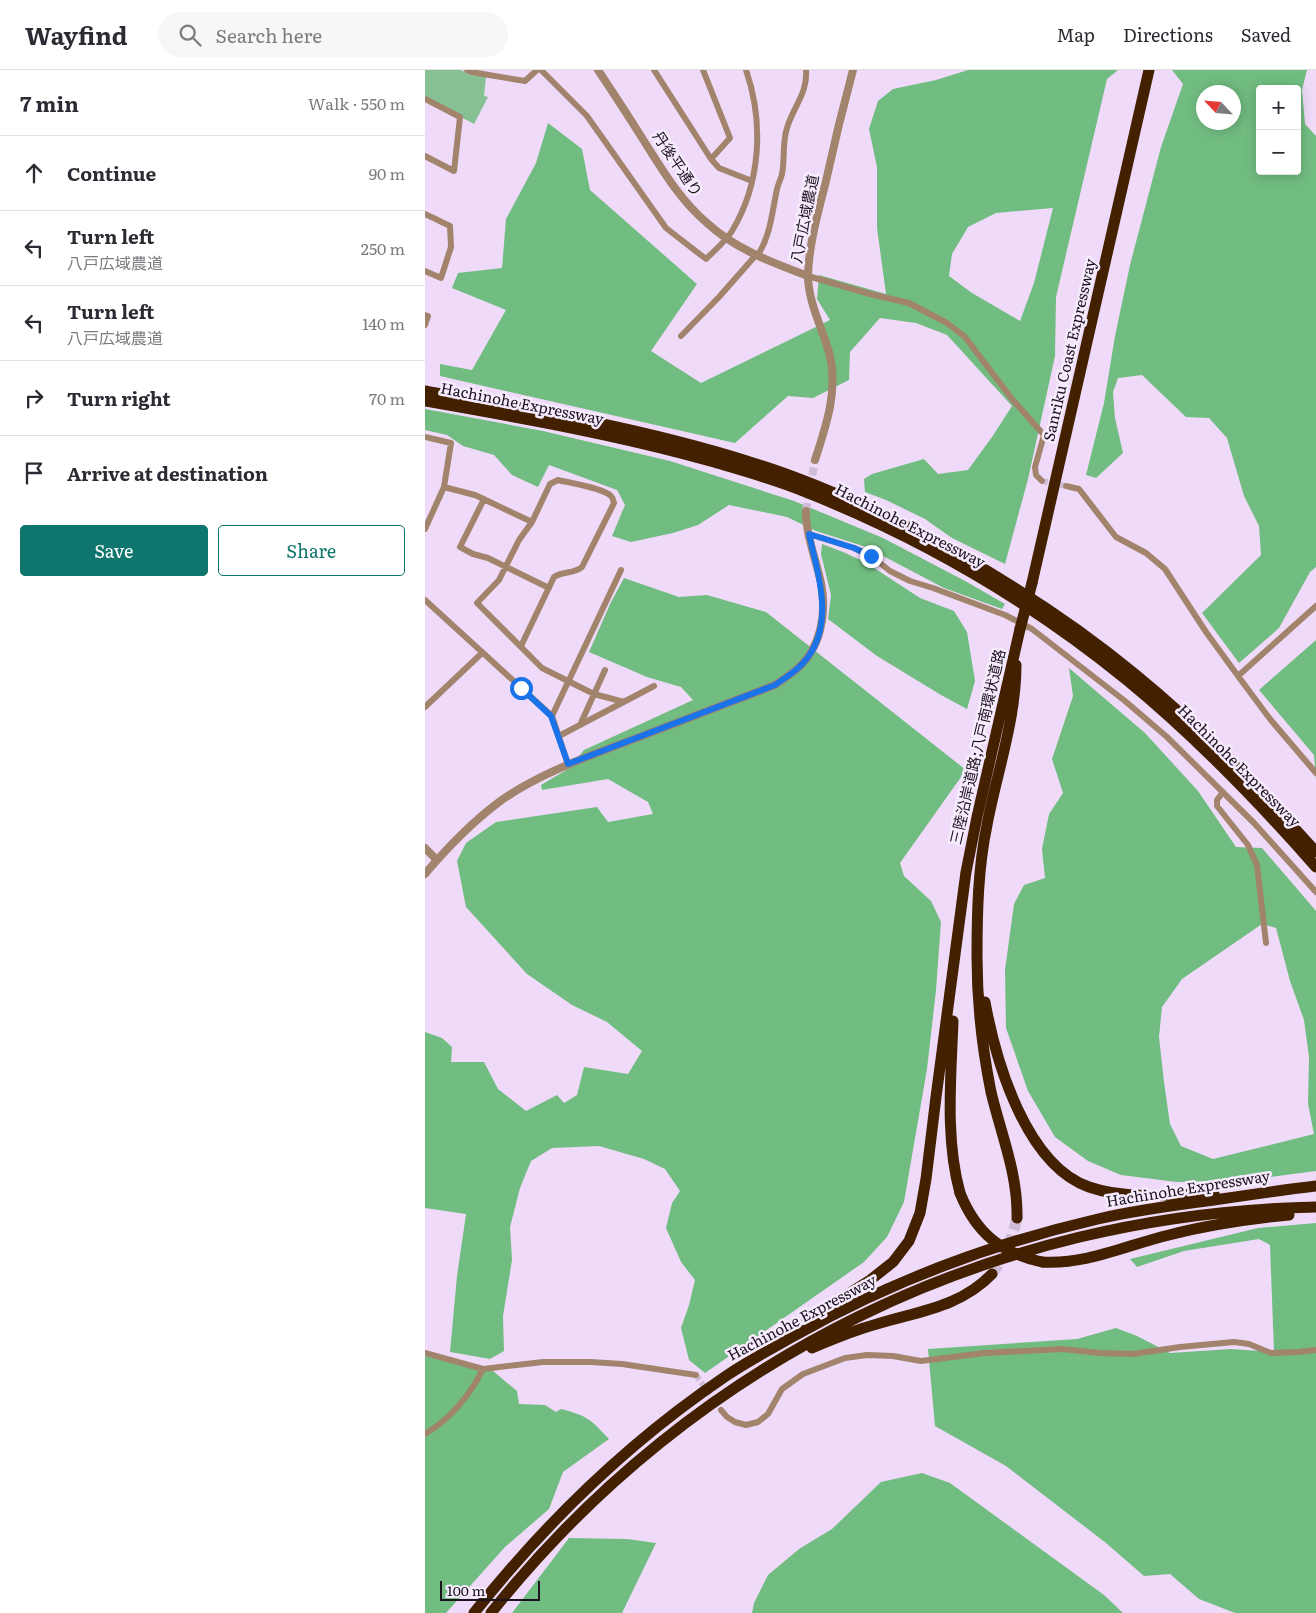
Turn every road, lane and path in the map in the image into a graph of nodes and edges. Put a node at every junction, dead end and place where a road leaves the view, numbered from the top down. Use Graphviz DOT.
graph roads {
  1 [pos="467,70"];
  2 [pos="537,70"];
  3 [pos="541,70"];
  4 [pos="598,70"];
  5 [pos="654,70"];
  6 [pos="703,70"];
  7 [pos="746,70"];
  8 [pos="806,70"];
  9 [pos="853,70"];
  10 [pos="1149,70"];
  11 [pos="425,100"];
  12 [pos="425,156"];
  13 [pos="711,160"];
  14 [pos="752,181"];
  15 [pos="425,214"];
  16 [pos="727,238"];
  17 [pos="757,255"];
  18 [pos="425,270"];
  19 [pos="808,276"];
  20 [pos="425,315"];
  21 [pos="425,325"];
  22 [pos="681,336"];
  23 [pos="425,391"];
  24 [pos="425,401"];
  25 [pos="425,437"];
  26 [pos="815,460"];
  27 [pos="1042,481"];
  28 [pos="1066,486"];
  29 [pos="444,487"];
  30 [pos="484,499"];
  31 [pos="806,511"];
  32 [pos="532,522"];
  33 [pos="425,530"];
  34 [pos="809,534"];
  35 [pos="506,567"];
  36 [pos="621,570"];
  37 [pos="549,588"];
  38 [pos="425,600"];
  39 [pos="1316,606"];
  40 [pos="1019,633"];
  41 [pos="521,646"];
  42 [pos="482,653"];
  43 [pos="605,670"];
  44 [pos="1238,676"];
  45 [pos="569,681"];
  46 [pos="654,686"];
  47 [pos="594,694"];
  48 [pos="624,702"];
  49 [pos="425,707"];
  50 [pos="551,716"];
  51 [pos="580,725"];
  52 [pos="559,736"];
  53 [pos="568,764"];
  54 [pos="1316,773"];
  55 [pos="1223,792"];
  56 [pos="425,848"];
  57 [pos="1316,852"];
  58 [pos="437,860"];
  59 [pos="1316,867"];
  60 [pos="425,874"];
  61 [pos="1316,892"];
  62 [pos="960,921"];
  63 [pos="977,931"];
  64 [pos="1266,943"];
  65 [pos="1311,1187"];
  66 [pos="1316,1207"];
  67 [pos="1316,1213"];
  68 [pos="1017,1218"];
  69 [pos="992,1274"];
  70 [pos="1316,1350"];
  71 [pos="425,1353"];
  72 [pos="483,1369"];
  73 [pos="696,1375"];
  74 [pos="728,1375"];
  75 [pos="739,1385"];
  76 [pos="721,1410"];
  77 [pos="425,1434"];
  78 [pos="474,1613"];
  79 [pos="491,1613"];
  1 -- 2 [label="street"];
  3 -- 16 [label="street"];
  4 -- 16 [label="street, 丹後平通り"];
  5 -- 13 [label="street"];
  6 -- 13 [label="street"];
  7 -- 14 [label="street"];
  8 -- 17 [label="street"];
  9 -- 19 [label="street, 八戸広域農道"];
  10 -- 40 [label="highway, Sanriku Coast Expressway, bridge"];
  11 -- 12 [label="street"];
  13 -- 14 [label="street"];
  14 -- 16 [label="street"];
  15 -- 18 [label="street"];
  16 -- 17 [label="street, 丹後平通り"];
  17 -- 19 [label="street, 丹後平通り"];
  17 -- 22 [label="street"];
  19 -- 26 [label="street, 八戸広域農道"];
  19 -- 27 [label="street"];
  20 -- 21 [label="street"];
  23 -- 57 [label="highway, Hachinohe Expressway"];
  24 -- 59 [label="highway, Hachinohe Expressway"];
  25 -- 29 [label="street"];
  28 -- 44 [label="street"];
  29 -- 30 [label="street"];
  29 -- 33 [label="street"];
  30 -- 32 [label="street"];
  30 -- 35 [label="street"];
  31 -- 34 [label="street"];
  32 -- 35 [label="street"];
  32 -- 37 [label="street"];
  34 -- 53 [label="street"];
  34 -- 55 [label="street"];
  35 -- 37 [label="street"];
  35 -- 41 [label="street"];
  36 -- 45 [label="street"];
  37 -- 41 [label="street"];
  38 -- 42 [label="street"];
  39 -- 44 [label="street"];
  40 -- 62 [label="highway, 三陸沿岸道路;八戸南環状道路"];
  40 -- 63 [label="highway, 三陸沿岸道路;八戸南環状道路"];
  41 -- 45 [label="street"];
  42 -- 49 [label="street"];
  42 -- 50 [label="street"];
  43 -- 47 [label="street"];
  44 -- 54 [label="street"];
  45 -- 47 [label="street"];
  45 -- 50 [label="street"];
  46 -- 48 [label="street"];
  47 -- 48 [label="street"];
  47 -- 51 [label="street"];
  48 -- 51 [label="street"];
  50 -- 52 [label="street"];
  51 -- 52 [label="street"];
  52 -- 53 [label="street"];
  53 -- 58 [label="street"];
  55 -- 61 [label="street"];
  55 -- 64 [label="street"];
  56 -- 58 [label="street"];
  58 -- 60 [label="street"];
  62 -- 67 [label="highway, bridge"];
  62 -- 74 [label="highway"];
  63 -- 65 [label="highway"];
  63 -- 68 [label="highway"];
  65 -- 74 [label="highway, Hachinohe Expressway"];
  66 -- 75 [label="highway, Hachinohe Expressway"];
  69 -- 75 [label="highway"];
  70 -- 76 [label="street"];
  71 -- 72 [label="street"];
  72 -- 73 [label="street"];
  72 -- 77 [label="street"];
  74 -- 78 [label="highway, Hachinohe Expressway"];
  75 -- 79 [label="highway, Hachinohe Expressway"];
}
